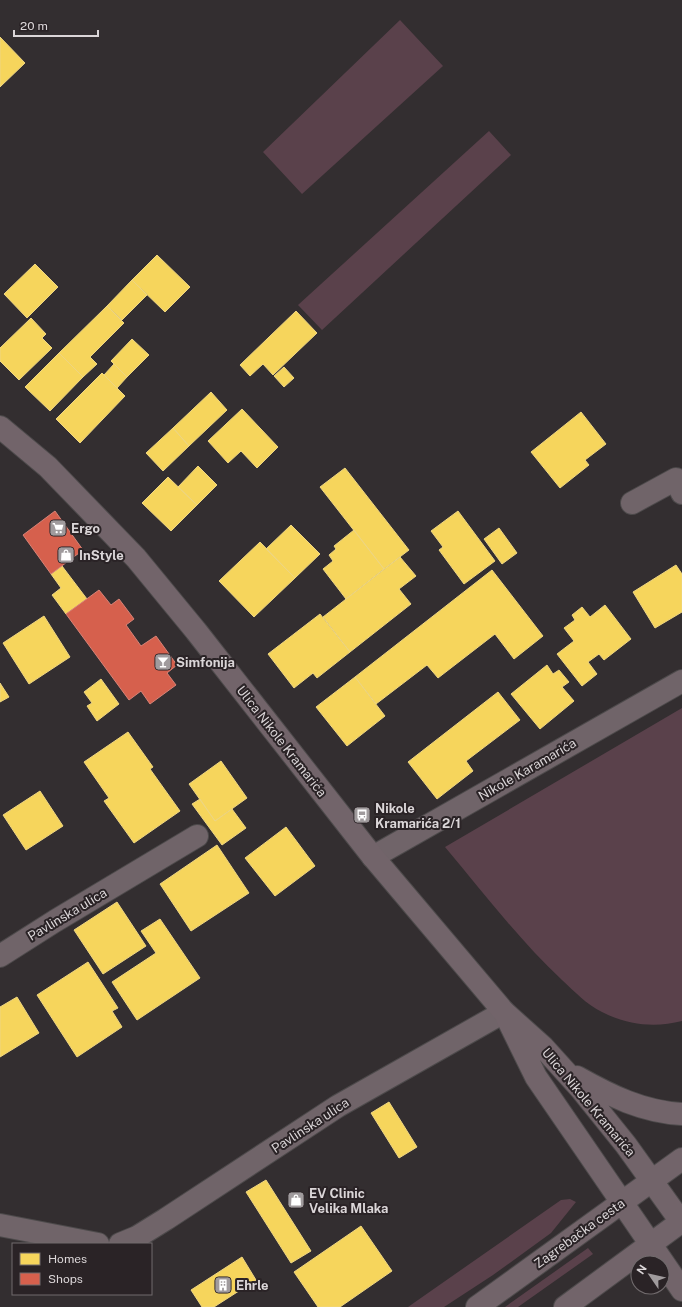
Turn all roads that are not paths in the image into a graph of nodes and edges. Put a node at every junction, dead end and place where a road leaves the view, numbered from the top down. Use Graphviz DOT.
graph roads {
  1 [pos="0,427"];
  2 [pos="682,492"];
  3 [pos="632,503"];
  4 [pos="682,681"];
  5 [pos="197,836"];
  6 [pos="373,857"];
  7 [pos="0,956"];
  8 [pos="504,1012"];
  9 [pos="563,1069"];
  10 [pos="682,1114"];
  11 [pos="682,1159"];
  12 [pos="652,1181"];
  13 [pos="621,1203"];
  14 [pos="682,1221"];
  15 [pos="0,1225"];
  16 [pos="93,1243"];
  17 [pos="122,1243"];
  18 [pos="650,1244"];
  19 [pos="682,1290"];
  20 [pos="477,1307"];
  21 [pos="565,1307"];
  1 -- 6 [label="main road, Ulica Nikole Kramarića"];
  2 -- 3 [label="street"];
  4 -- 6 [label="street, Nikole Karamarića"];
  5 -- 7 [label="street, Pavlinska ulica"];
  6 -- 8 [label="main road, Ulica Nikole Kramarića"];
  8 -- 9 [label="main road, Ulica Nikole Kramarića"];
  8 -- 13 [label="main road, Ulica Nikole Kramarića"];
  8 -- 17 [label="street, Pavlinska ulica"];
  9 -- 10 [label="main road"];
  9 -- 12 [label="main road, Ulica Nikole Kramarića"];
  11 -- 12 [label="main road, Zagrebačka cesta"];
  12 -- 13 [label="main road, Zagrebačka cesta"];
  12 -- 14 [label="main road, Ulica Nikole Kramarića"];
  13 -- 18 [label="main road, Ulica Nikole Kramarića"];
  13 -- 20 [label="main road, Zagrebačka cesta"];
  14 -- 18 [label="main road"];
  15 -- 16 [label="street"];
  18 -- 19 [label="main road, Ulica Nikole Kramarića"];
  18 -- 21 [label="main road"];
}
